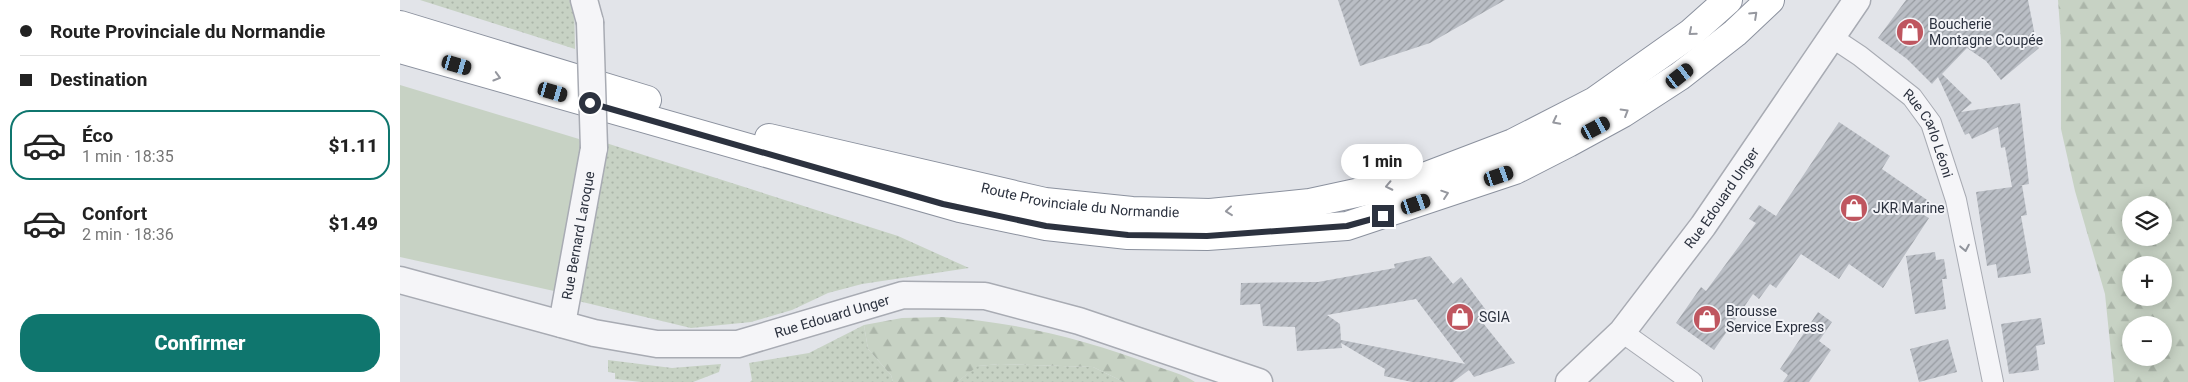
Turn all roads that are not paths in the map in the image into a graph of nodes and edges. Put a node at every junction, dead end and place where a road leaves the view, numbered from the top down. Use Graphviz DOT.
graph roads {
  1 [pos="1728,0"];
  2 [pos="1770,0"];
  3 [pos="1857,0"];
  4 [pos="587,11"];
  5 [pos="400,24"];
  6 [pos="1833,38"];
  7 [pos="400,49"];
  8 [pos="400,280"];
  9 [pos="562,324"];
  10 [pos="1622,332"];
  11 [pos="1259,382"];
  12 [pos="1569,382"];
  13 [pos="1692,382"];
  14 [pos="1992,382"];
  1 -- 5 [label="highway, Route Provinciale du Normandie, one-way"];
  7 -- 2 [label="highway, Route Provinciale du Normandie, one-way"];
  3 -- 6 [label="street, Rue Edouard Unger"];
  4 -- 9 [label="street, Rue Bernard Laroque, bridge"];
  6 -- 10 [label="street, Rue Edouard Unger"];
  6 -- 14 [label="street, Rue Carlo Léoni, one-way"];
  8 -- 9 [label="street, Rue Edouard Unger"];
  9 -- 11 [label="street, Rue Edouard Unger"];
  10 -- 12 [label="street, Rue Edouard Unger"];
  10 -- 13 [label="street"];
}
